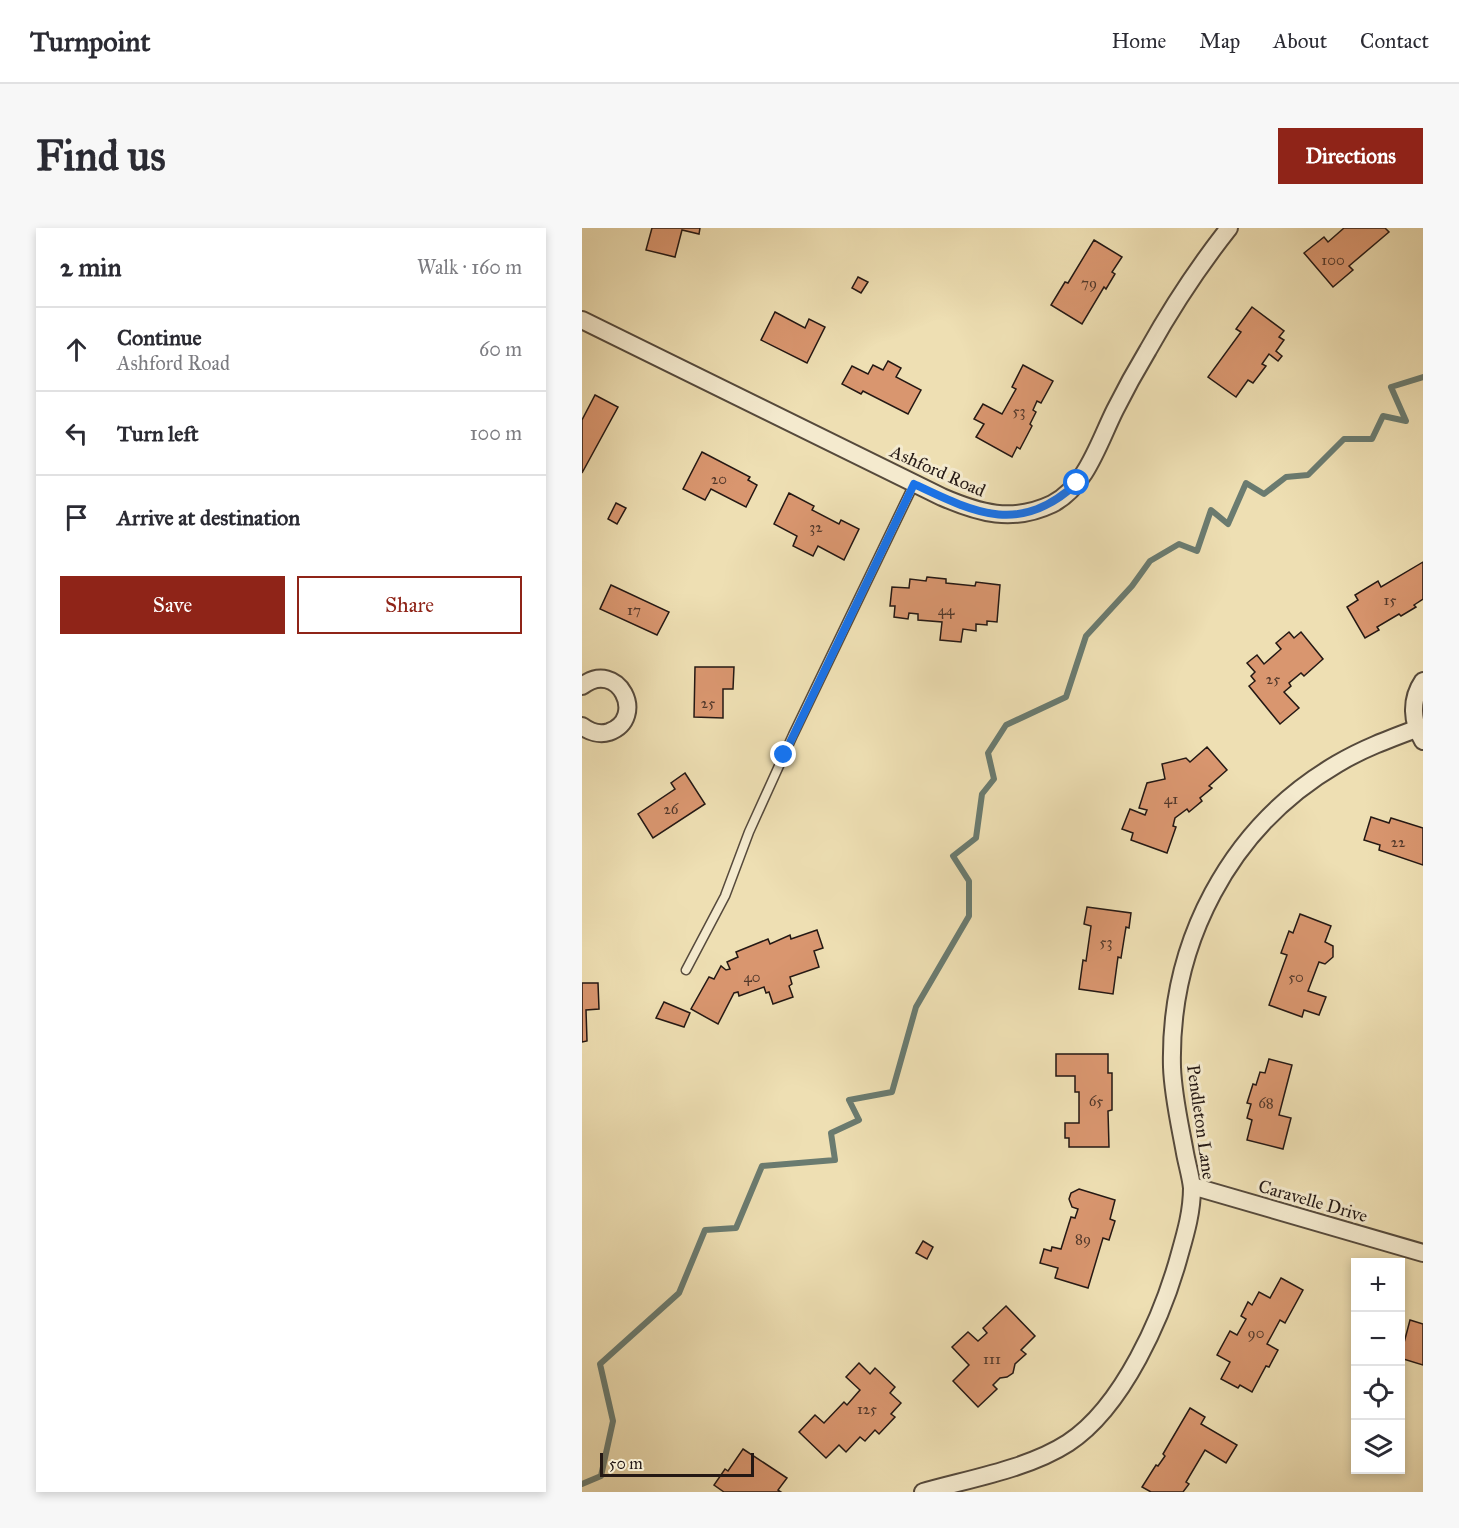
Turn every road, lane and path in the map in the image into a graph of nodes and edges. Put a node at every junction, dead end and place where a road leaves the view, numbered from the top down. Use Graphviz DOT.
graph roads {
  1 [pos="1229,228"];
  2 [pos="582,320"];
  3 [pos="914,484"];
  4 [pos="1423,681"];
  5 [pos="582,686"];
  6 [pos="582,726"];
  7 [pos="1420,735"];
  8 [pos="686,970"];
  9 [pos="1192,1186"];
  10 [pos="1423,1253"];
  11 [pos="923,1492"];
  1 -- 3 [label="street, Ashford Road"];
  2 -- 3 [label="street, Ashford Road"];
  3 -- 8 [label="lane"];
  4 -- 7 [label="street, Pendleton Lane"];
  5 -- 6 [label="street"];
  7 -- 9 [label="street, Pendleton Lane"];
  9 -- 10 [label="street, Caravelle Drive"];
  9 -- 11 [label="street, Pendleton Lane"];
}
